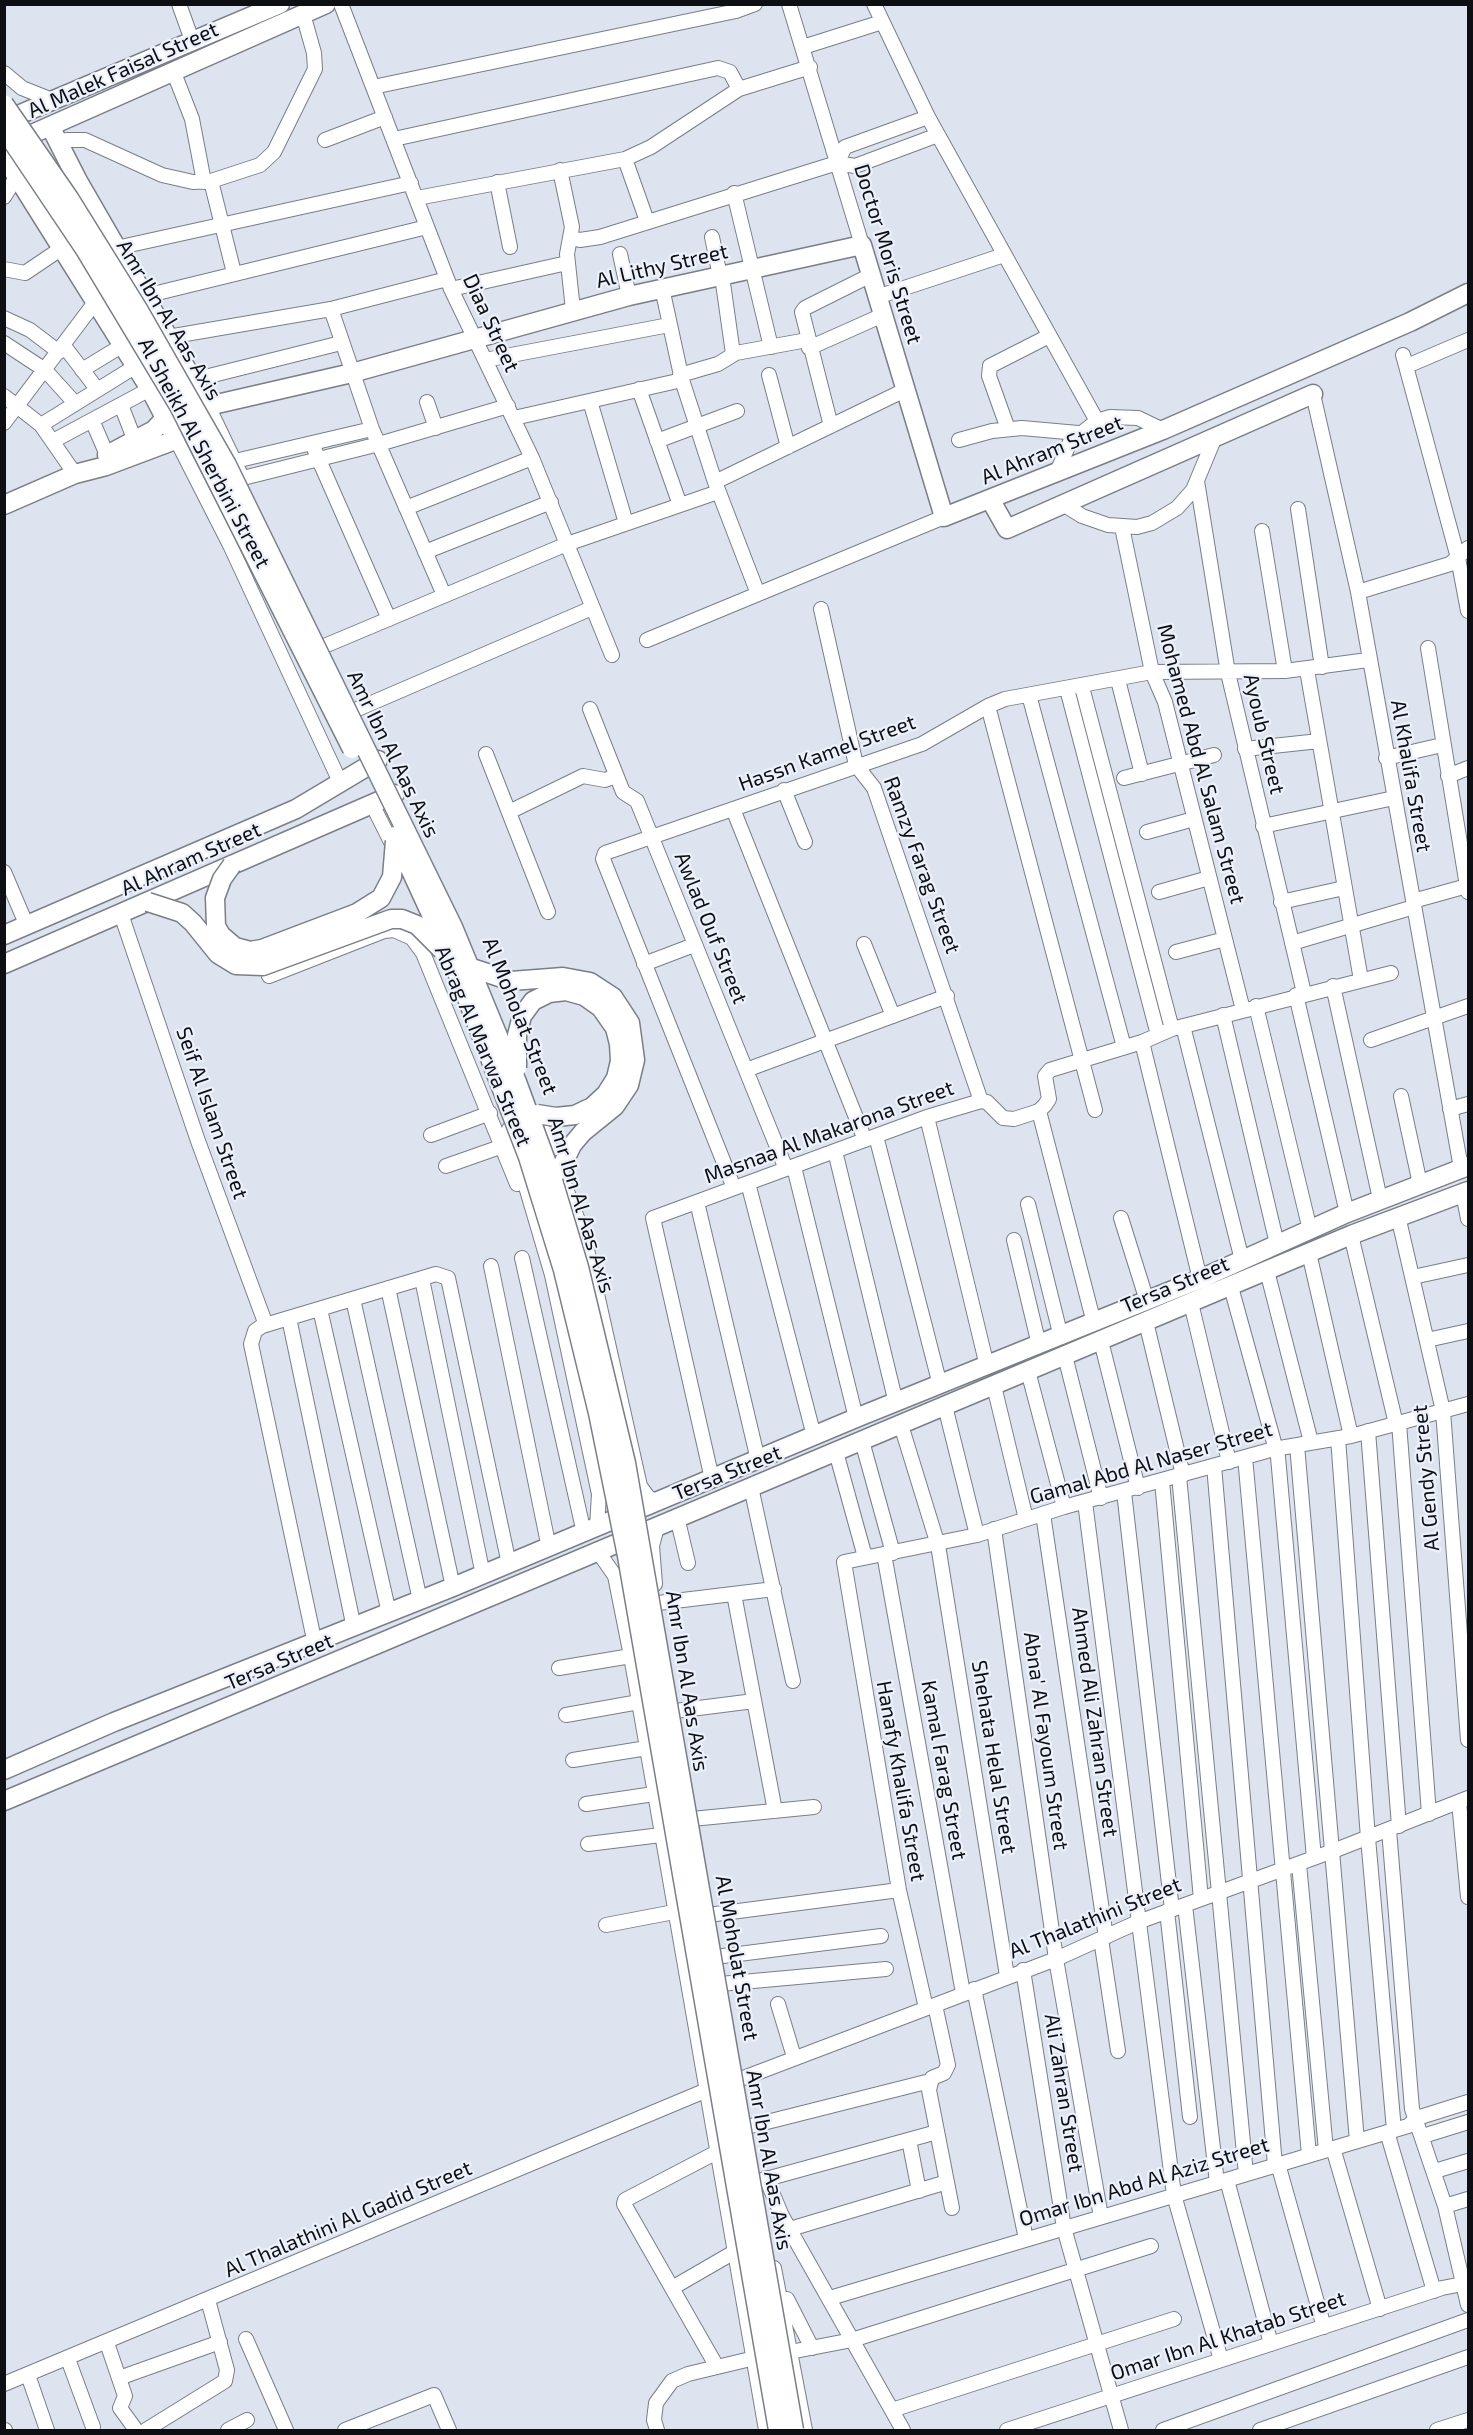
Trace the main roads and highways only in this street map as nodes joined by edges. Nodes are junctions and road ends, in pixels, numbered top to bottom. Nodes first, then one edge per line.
1 (280, 4) edge
2 (326, 4) edge
3 (247, 11) edge
4 (4, 104) edge
5 (4, 121) edge
6 (50, 126) junction
7 (4, 129) edge
8 (4, 146) edge
9 (4, 156) edge
10 (78, 181) junction
11 (40, 208) junction
12 (862, 245) joint
13 (1468, 292) edge
14 (1313, 394) road end
15 (208, 406) joint
16 (165, 418) junction
17 (80, 472) junction
18 (990, 499) junction
19 (4, 505) edge
20 (944, 517) joint
21 (378, 760) road end
22 (395, 794) road end
23 (395, 836) junction
24 (232, 865) junction
25 (148, 902) junction
26 (4, 935) edge
27 (4, 964) edge
28 (461, 964) junction
29 (517, 1082) junction
30 (537, 1114) road end
31 (1465, 1167) edge
32 (560, 1170) road end
33 (1466, 1192) edge
34 (114, 1722) junction
35 (142, 1744) junction
36 (49, 1750) junction
37 (83, 1769) junction
38 (4, 1770) edge
39 (4, 1801) edge
40 (778, 2430) edge
41 (794, 2430) edge

1 - 3 main road, Al Malek Faisal Street
2 - 6 main road, Al Malek Faisal Street
3 - 5 main road, Al Malek Faisal Street
4 - 28 main road, Amr Ibn Al Aas Axis, bridge
6 - 8 main road, Al Malek Faisal Street
6 - 10 main road, Al Sheikh Al Sherbini Street
7 - 23 main road, Amr Ibn Al Aas Axis, bridge
9 - 11 main road, Al Sheikh Al Sherbini Street
10 - 11 main road
10 - 15 main road, Al Sheikh Al Sherbini Street
11 - 16 main road, Al Sheikh Al Sherbini Street
12 - 15 main road, Al Lithy Street
12 - 20 main road, Doctor Moris Street
13 - 18 main road, Al Ahram Street
14 - 18 main road
16 - 17 main road
16 - 17 main road, Al Sheikh Al Sherbini Street
17 - 19 main road
18 - 20 main road, Al Ahram Street
21 - 26 main road, Al Ahram Street
22 - 24 main road, Al Ahram Street
23 - 24 main road, bridge
23 - 28 main road, Amr Ibn Al Aas Axis, bridge
24 - 25 main road, Al Ahram Street
25 - 27 main road, Al Ahram Street
25 - 28 main road, bridge
28 - 29 main road, Amr Ibn Al Aas Axis, bridge
28 - 32 main road, bridge
28 - 40 main road, Amr Ibn Al Aas Axis, bridge
29 - 30 main road, bridge
29 - 41 main road, Amr Ibn Al Aas Axis, bridge
31 - 34 main road, Tersa Street
33 - 35 main road, Tersa Street
34 - 35 main road
34 - 36 main road, Tersa Street
35 - 37 main road, Tersa Street
36 - 37 main road
36 - 38 main road, Tersa Street
37 - 39 main road, Tersa Street

